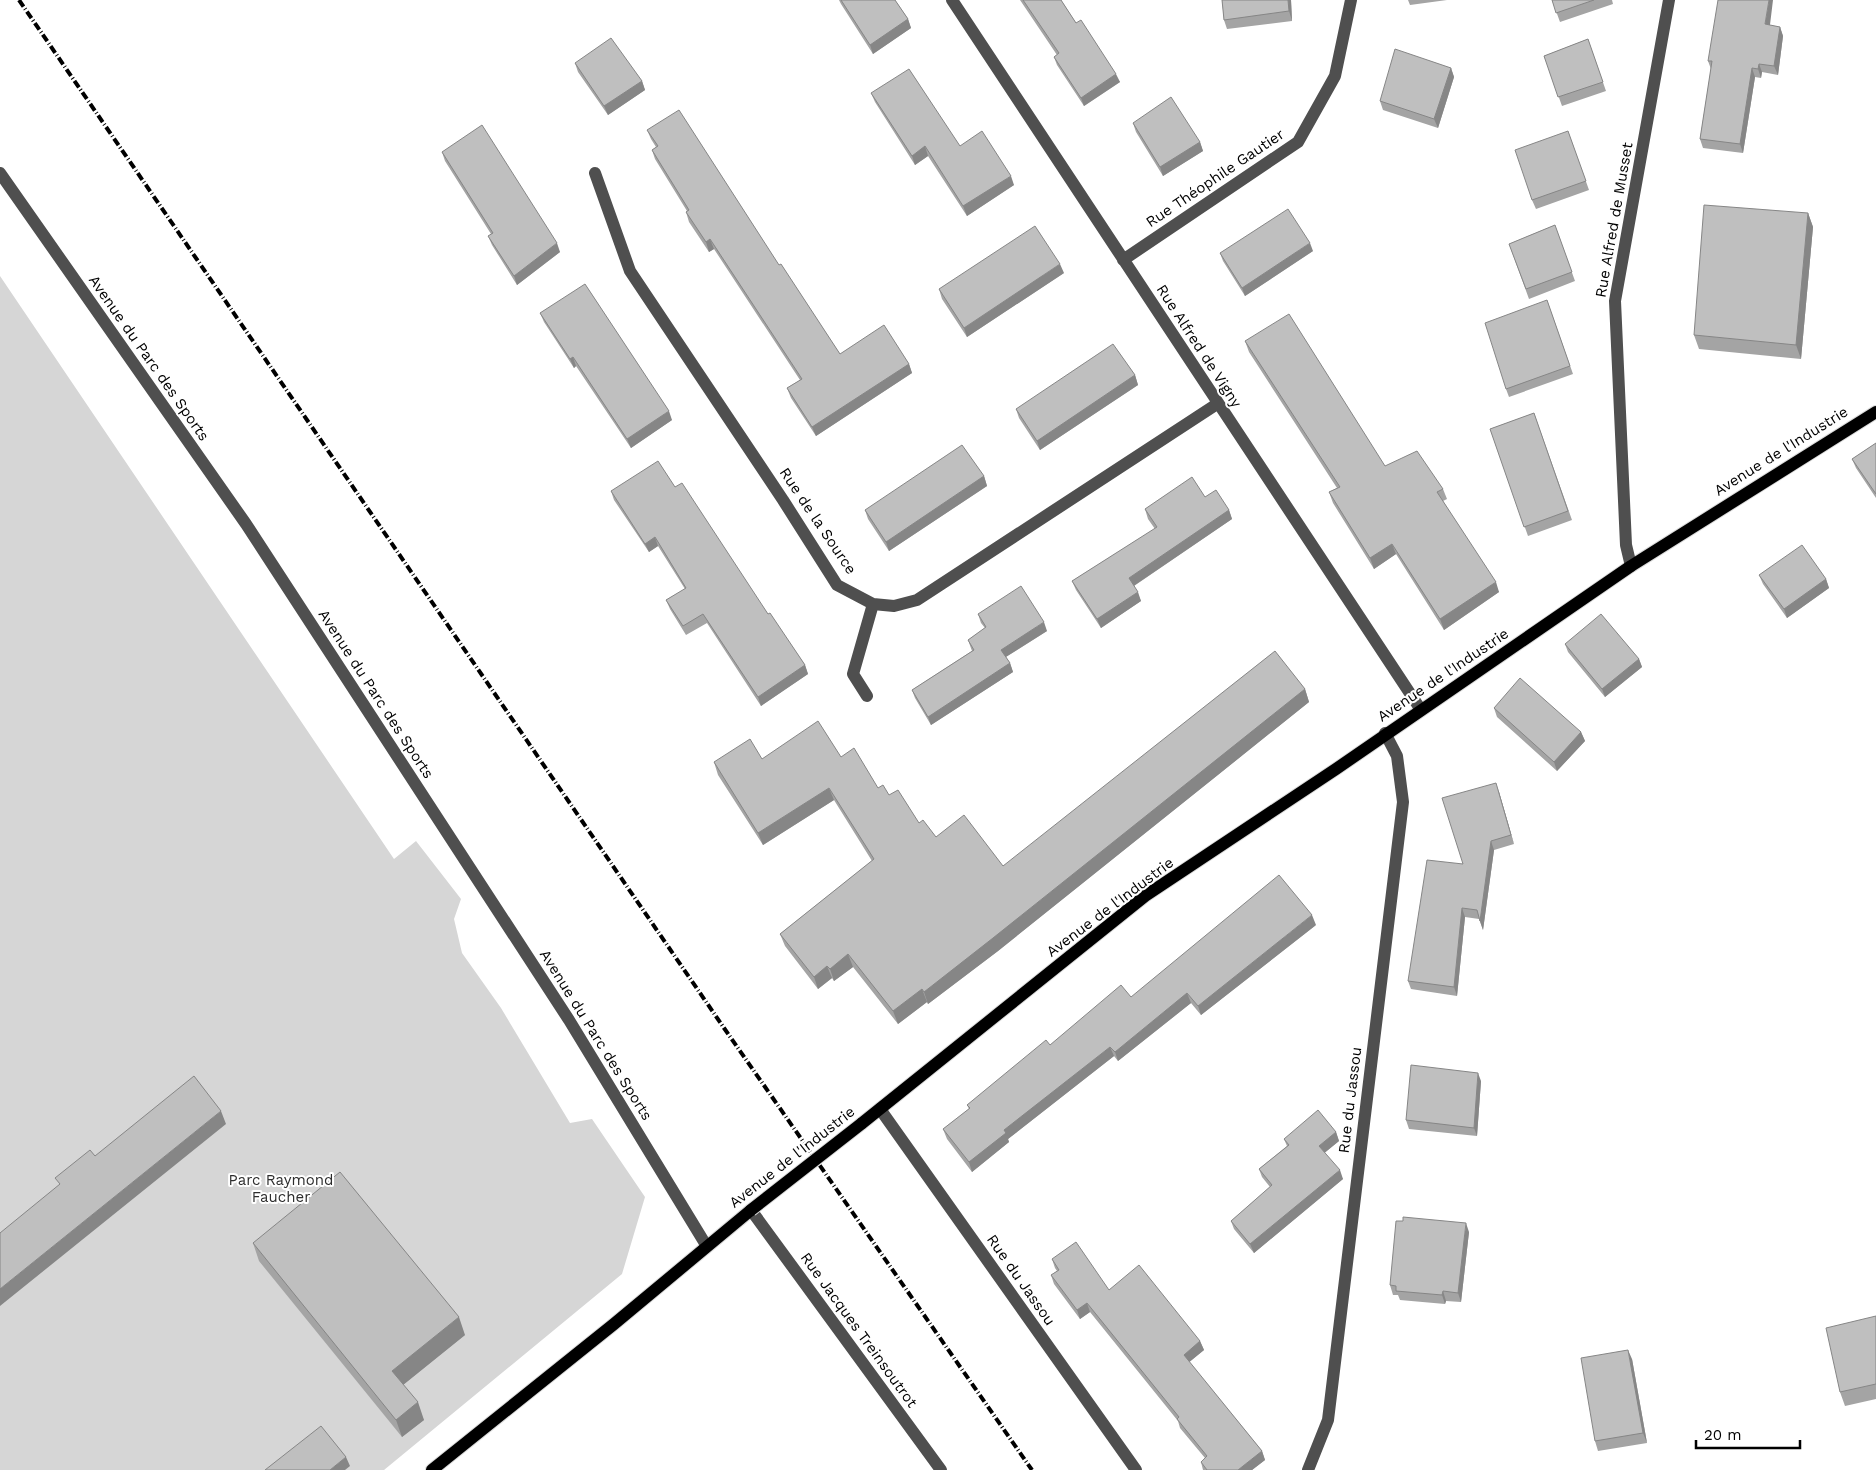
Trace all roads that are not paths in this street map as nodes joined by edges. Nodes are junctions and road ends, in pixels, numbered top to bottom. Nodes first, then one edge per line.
1 (952, 0) edge
2 (1351, 0) edge
3 (1669, 0) edge
4 (0, 173) edge
5 (595, 174) dead end
6 (1123, 260) junction
7 (1217, 404) junction
8 (1876, 412) edge
9 (1631, 566) junction
10 (873, 604) junction
11 (867, 696) dead end
12 (1420, 710) junction
13 (1385, 733) junction
14 (880, 1109) junction
15 (751, 1210) junction
16 (706, 1245) junction
17 (432, 1470) edge
18 (941, 1470) edge
19 (1136, 1470) edge
20 (1308, 1470) edge

1 - 6 street, Rue Alfred de Vigny
2 - 6 street, Rue Théophile Gautier
3 - 9 street, Rue Alfred de Musset
4 - 16 street, Avenue du Parc des Sports
5 - 10 street, Rue de la Source
6 - 7 street, Rue Alfred de Vigny
7 - 10 street, Rue de la Source
7 - 12 street, Rue Alfred de Vigny
8 - 9 main road, Avenue de l'Industrie
9 - 12 main road, Avenue de l'Industrie
10 - 11 street
12 - 13 main road, Avenue de l'Industrie
13 - 14 main road, Avenue de l'Industrie
13 - 20 street, Rue du Jassou
14 - 15 main road, Avenue de l'Industrie, bridge
14 - 19 street, Rue du Jassou
15 - 16 main road, Avenue de l'Industrie
15 - 18 street, Rue Jacques Treinsoutrot
16 - 17 main road, Avenue de l'Industrie

